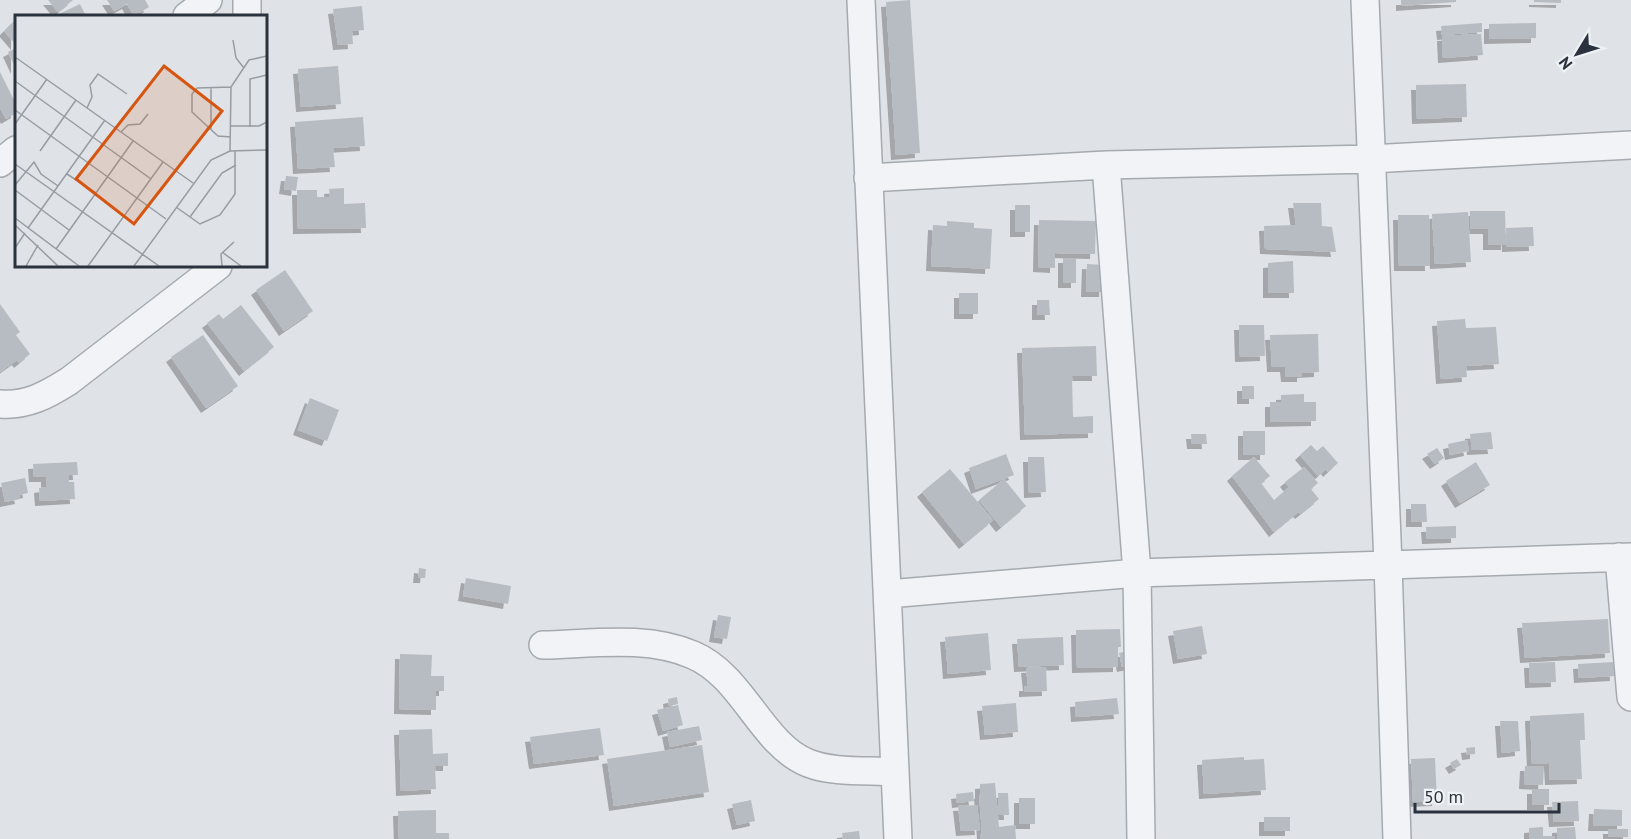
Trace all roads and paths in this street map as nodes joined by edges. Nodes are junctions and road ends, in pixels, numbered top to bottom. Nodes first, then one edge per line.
1 (208, 0) edge
2 (861, 0) edge
3 (1365, 0) edge
4 (188, 15) edge
5 (1631, 145) edge
6 (15, 151) edge
7 (1370, 159) junction
8 (0, 163) edge
9 (1106, 165) junction
10 (868, 178) junction
11 (217, 267) edge
12 (0, 405) edge
13 (1625, 557) edge
14 (1388, 564) junction
15 (1137, 573) junction
16 (888, 594) junction
17 (543, 645) dead end
18 (1631, 697) edge
19 (895, 772) junction
20 (898, 839) edge
21 (1141, 839) edge
22 (1397, 839) edge

1 - 4 street
2 - 10 street
3 - 7 street
5 - 7 street
6 - 8 street
7 - 9 street
7 - 14 street
9 - 10 street
9 - 15 street
10 - 16 street
11 - 12 street
13 - 14 street
13 - 18 street
14 - 15 street
14 - 22 street
15 - 16 street
15 - 21 street
16 - 19 street
17 - 19 street
19 - 20 street

